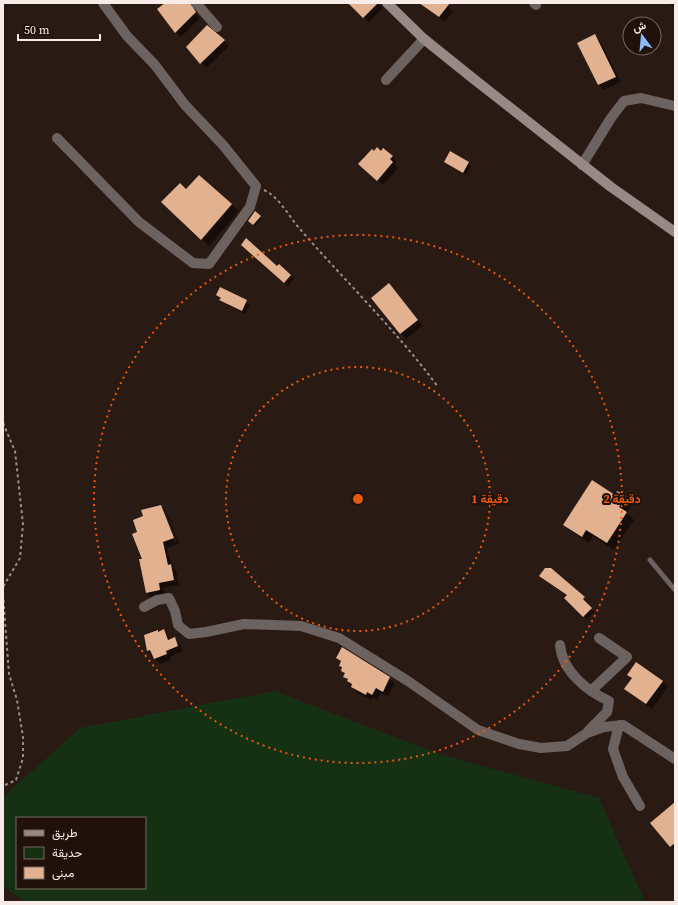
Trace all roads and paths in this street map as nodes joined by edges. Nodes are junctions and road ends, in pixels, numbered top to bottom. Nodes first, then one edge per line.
1 (103, 3) edge
2 (196, 3) edge
3 (387, 3) edge
4 (217, 27) dead end
5 (424, 39) junction
6 (386, 80) dead end
7 (675, 106) edge
8 (57, 138) dead end
9 (582, 165) junction
10 (256, 186) junction
11 (675, 232) edge
12 (438, 387) dead end
13 (3, 423) edge
14 (650, 560) dead end
15 (3, 587) edge
16 (675, 590) edge
17 (3, 594) edge
18 (144, 607) dead end
19 (599, 638) dead end
20 (560, 645) dead end
21 (591, 691) junction
22 (619, 725) junction
23 (587, 733) junction
24 (675, 759) edge
25 (3, 786) edge
26 (640, 806) dead end

1 - 10 street
2 - 4 street
3 - 5 main road
5 - 6 street
5 - 9 main road
7 - 9 street
8 - 10 street
9 - 11 main road
10 - 12 path
13 - 15 path
14 - 16 lane
17 - 25 path
18 - 23 street
19 - 21 street
20 - 21 street
21 - 23 street
22 - 23 street
22 - 24 street
22 - 26 street

